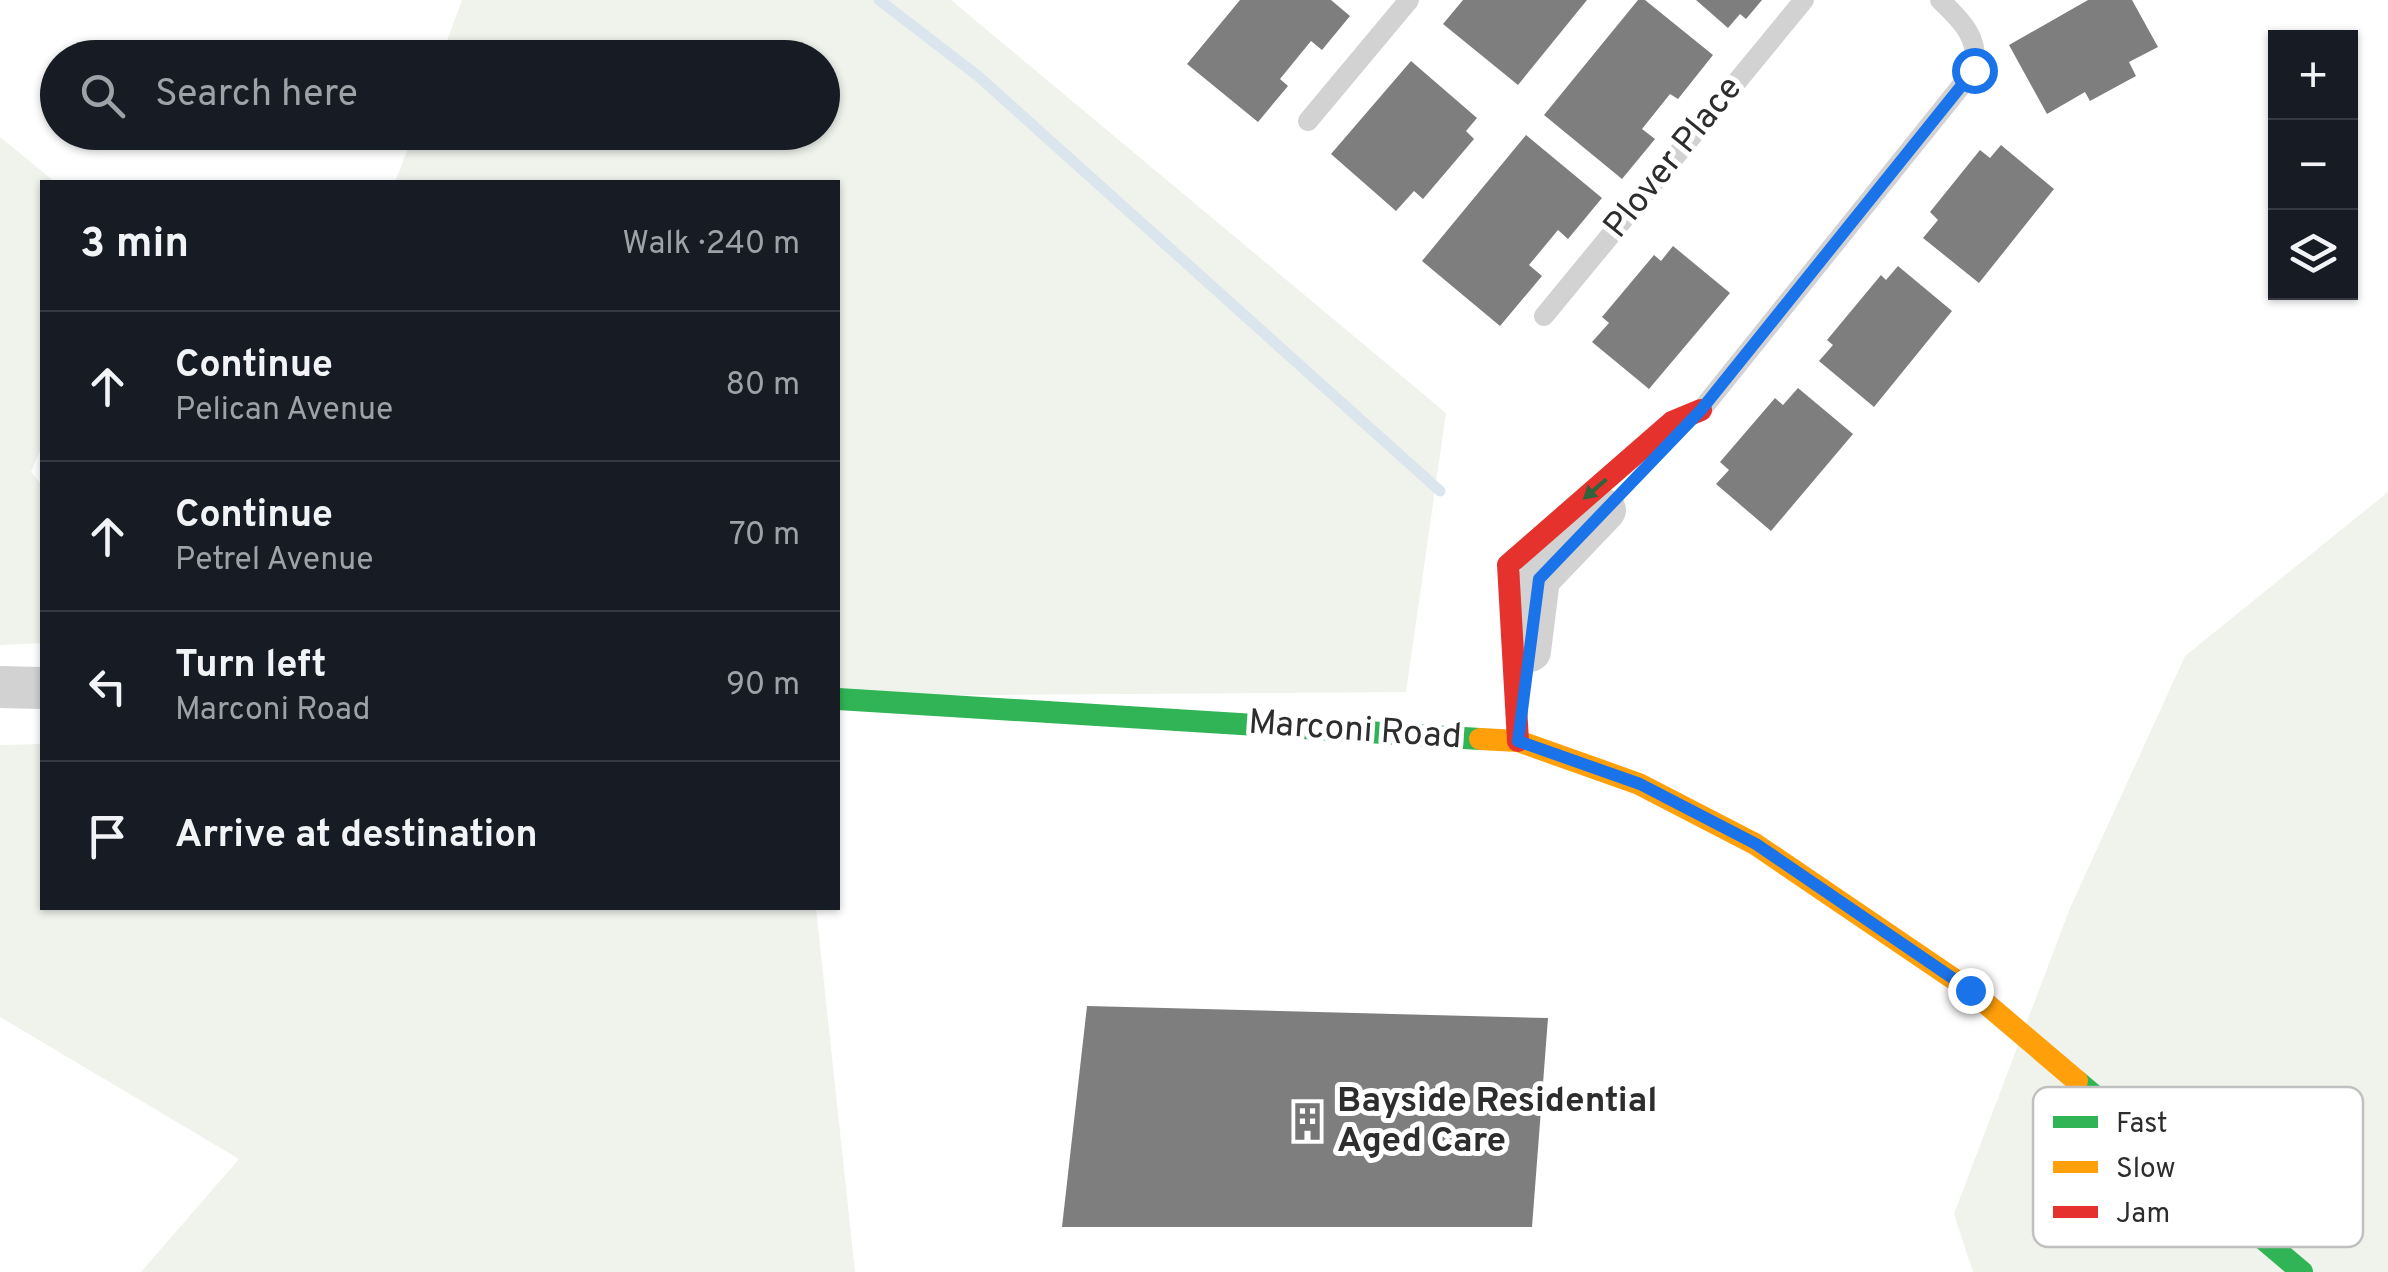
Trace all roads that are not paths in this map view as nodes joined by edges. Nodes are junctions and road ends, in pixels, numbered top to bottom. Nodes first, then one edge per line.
1 (1409, 0) edge
2 (1804, 0) edge
3 (1954, 5) edge
4 (1308, 121) dead end
5 (1544, 316) dead end
6 (1701, 410) joint
7 (0, 687) edge
8 (40, 688) edge
9 (840, 699) edge
10 (1518, 741) junction
11 (2084, 1087) edge
12 (2273, 1247) edge
13 (2302, 1272) edge

1 - 4 lane
2 - 5 lane, Plover Place
3 - 6 lane
6 - 10 street
7 - 8 street
9 - 10 street, Marconi Road
10 - 11 street, Marconi Road
12 - 13 street, Marconi Road

